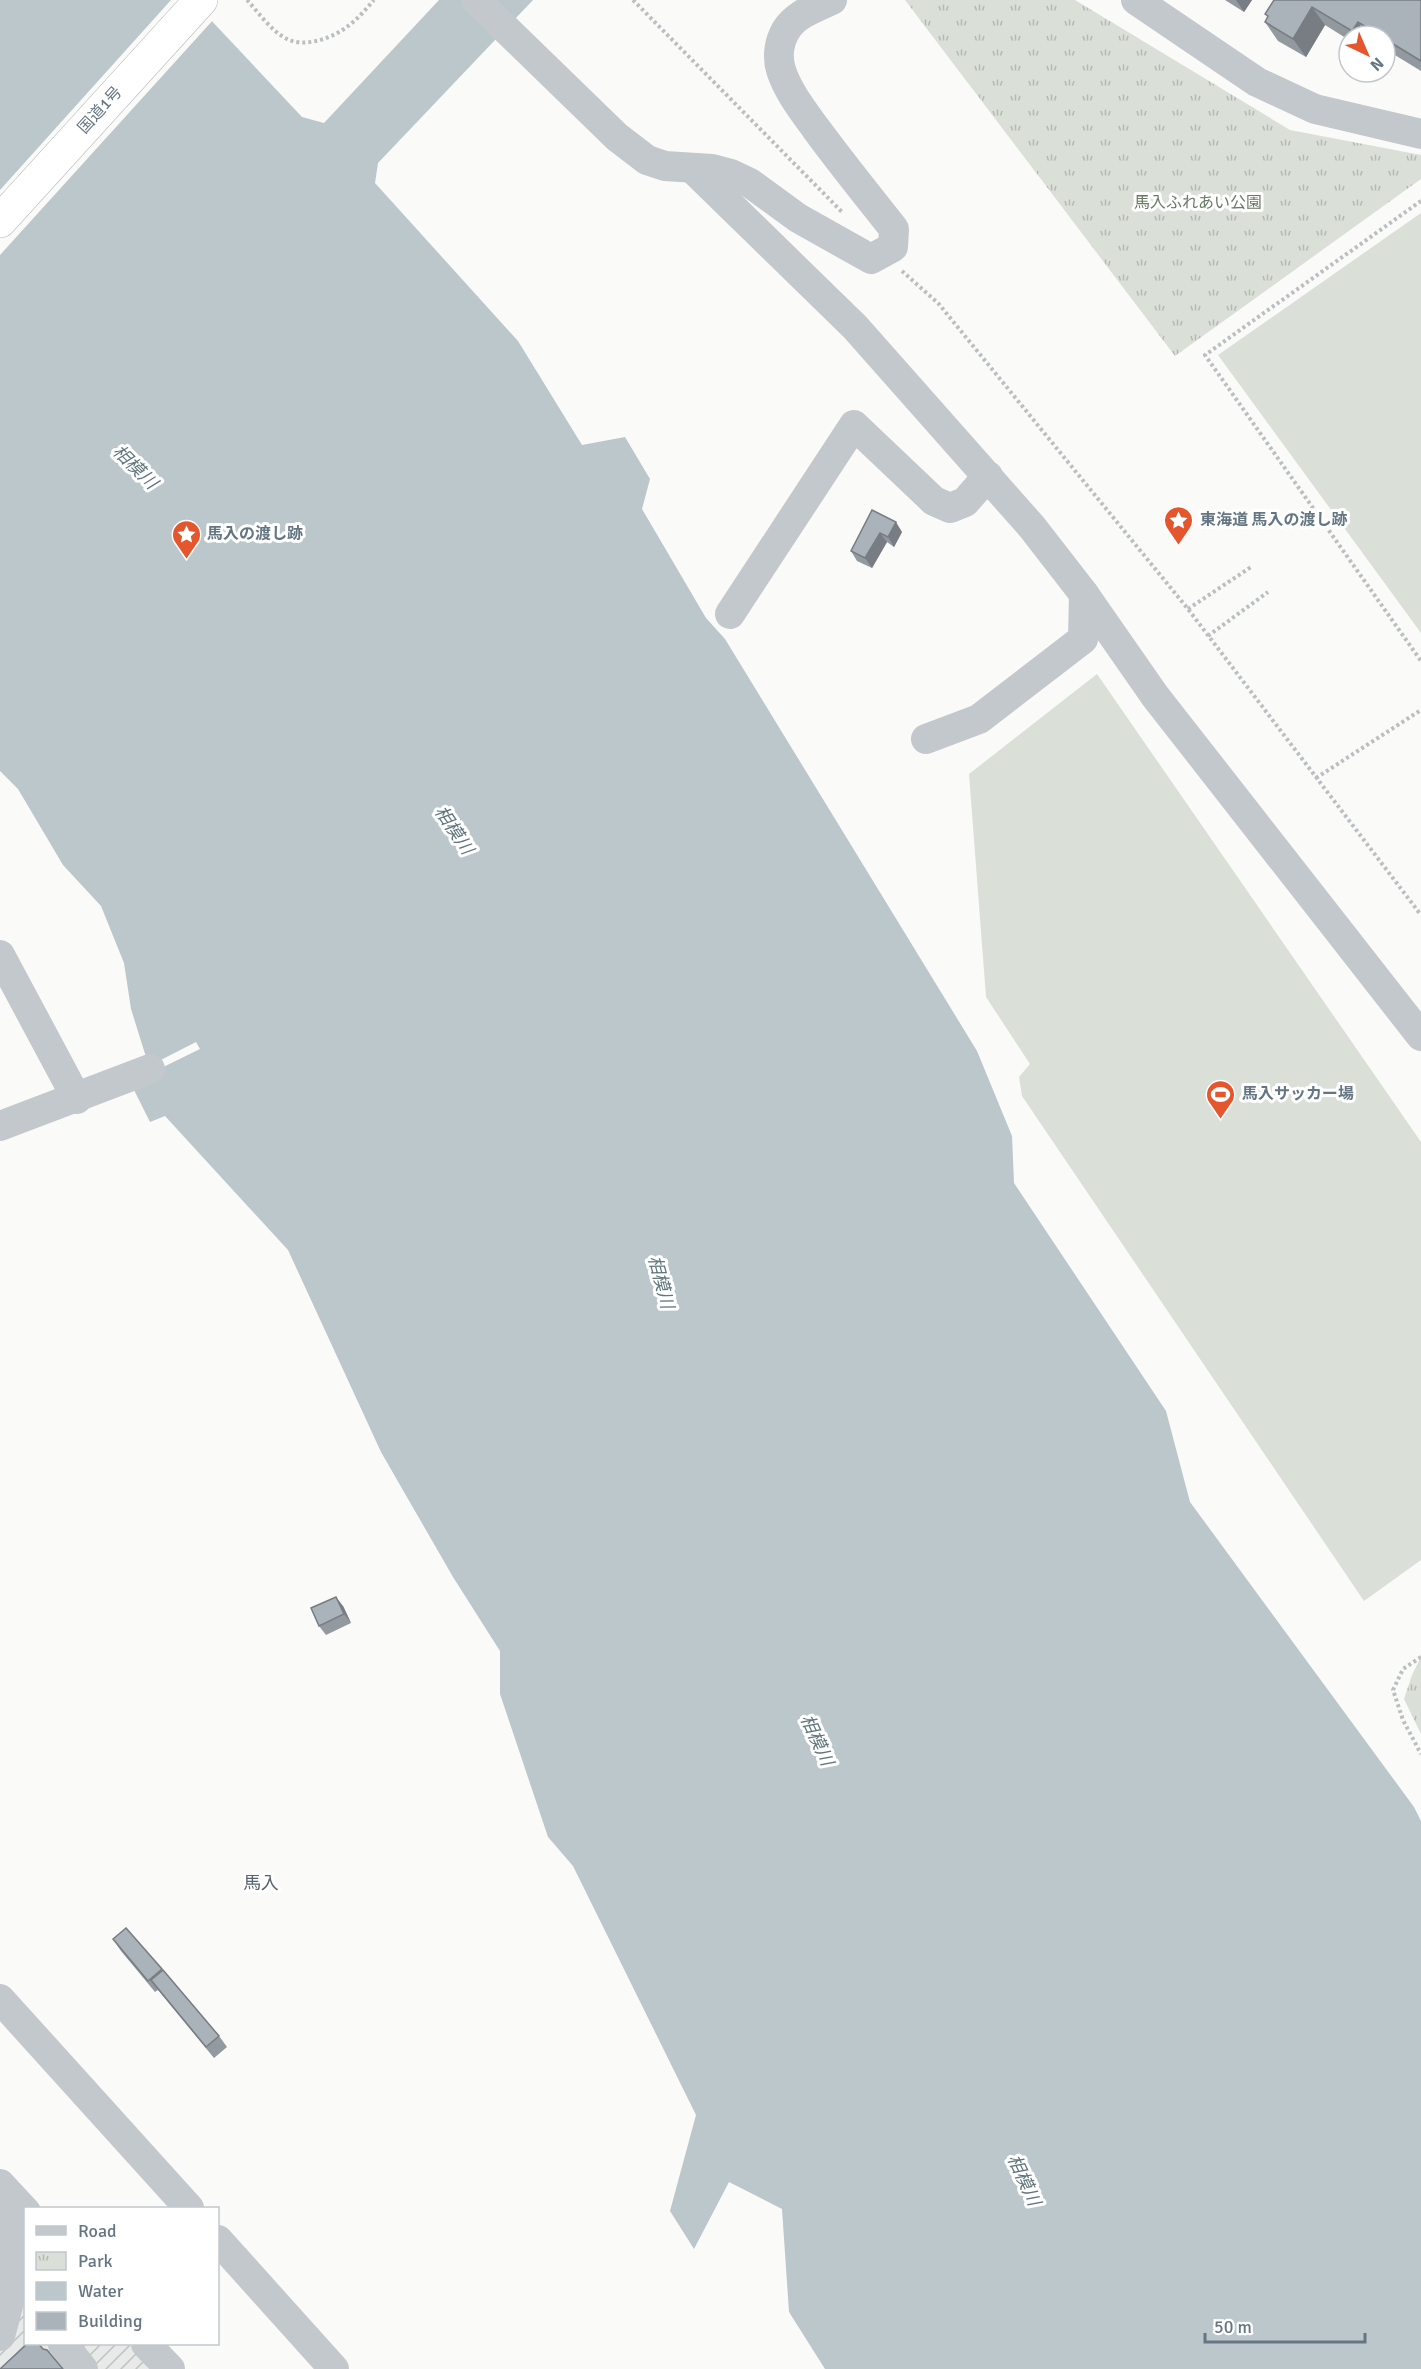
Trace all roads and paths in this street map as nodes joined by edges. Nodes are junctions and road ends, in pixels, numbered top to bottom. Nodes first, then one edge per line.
1 (201, 0) edge
2 (247, 0) edge
3 (375, 0) edge
4 (476, 0) edge
5 (633, 0) edge
6 (832, 0) edge
7 (1136, 0) edge
8 (792, 7) edge
9 (1421, 134) edge
10 (692, 168) junction
11 (1421, 201) edge
12 (850, 220) dead end
13 (0, 221) edge
14 (884, 254) junction
15 (988, 476) junction
16 (1251, 567) dead end
17 (1268, 592) dead end
18 (1084, 594) junction
19 (1188, 609) junction
20 (730, 614) dead end
21 (1208, 636) junction
22 (1421, 661) edge
23 (1421, 710) edge
24 (926, 739) dead end
25 (1316, 778) junction
26 (1421, 915) edge
27 (0, 955) edge
28 (1421, 1036) edge
29 (150, 1069) dead end
30 (77, 1099) junction
31 (0, 1126) edge
32 (1421, 1658) edge
33 (1421, 1754) edge
34 (0, 1999) edge
35 (0, 2184) edge
36 (188, 2207) edge
37 (24, 2210) edge
38 (0, 2211) edge
39 (219, 2241) edge
40 (16, 2269) edge
41 (0, 2336) edge
42 (65, 2345) edge
43 (148, 2345) edge
44 (83, 2369) edge
45 (170, 2369) edge
46 (334, 2369) edge

1 - 13 highway, 国道1号
2 - 3 path
4 - 10 street
5 - 12 path
6 - 8 street
7 - 9 street
8 - 14 street
10 - 14 street
10 - 15 street
11 - 22 path
14 - 19 path
15 - 18 street
15 - 20 street
16 - 19 path
17 - 21 path
18 - 24 street
18 - 28 street
19 - 21 path
21 - 25 path
23 - 25 path
25 - 26 path
27 - 30 street
29 - 30 street
30 - 31 street
32 - 33 path
34 - 36 street
35 - 37 street
38 - 40 street
39 - 46 street
40 - 41 street
42 - 44 street
43 - 45 street

